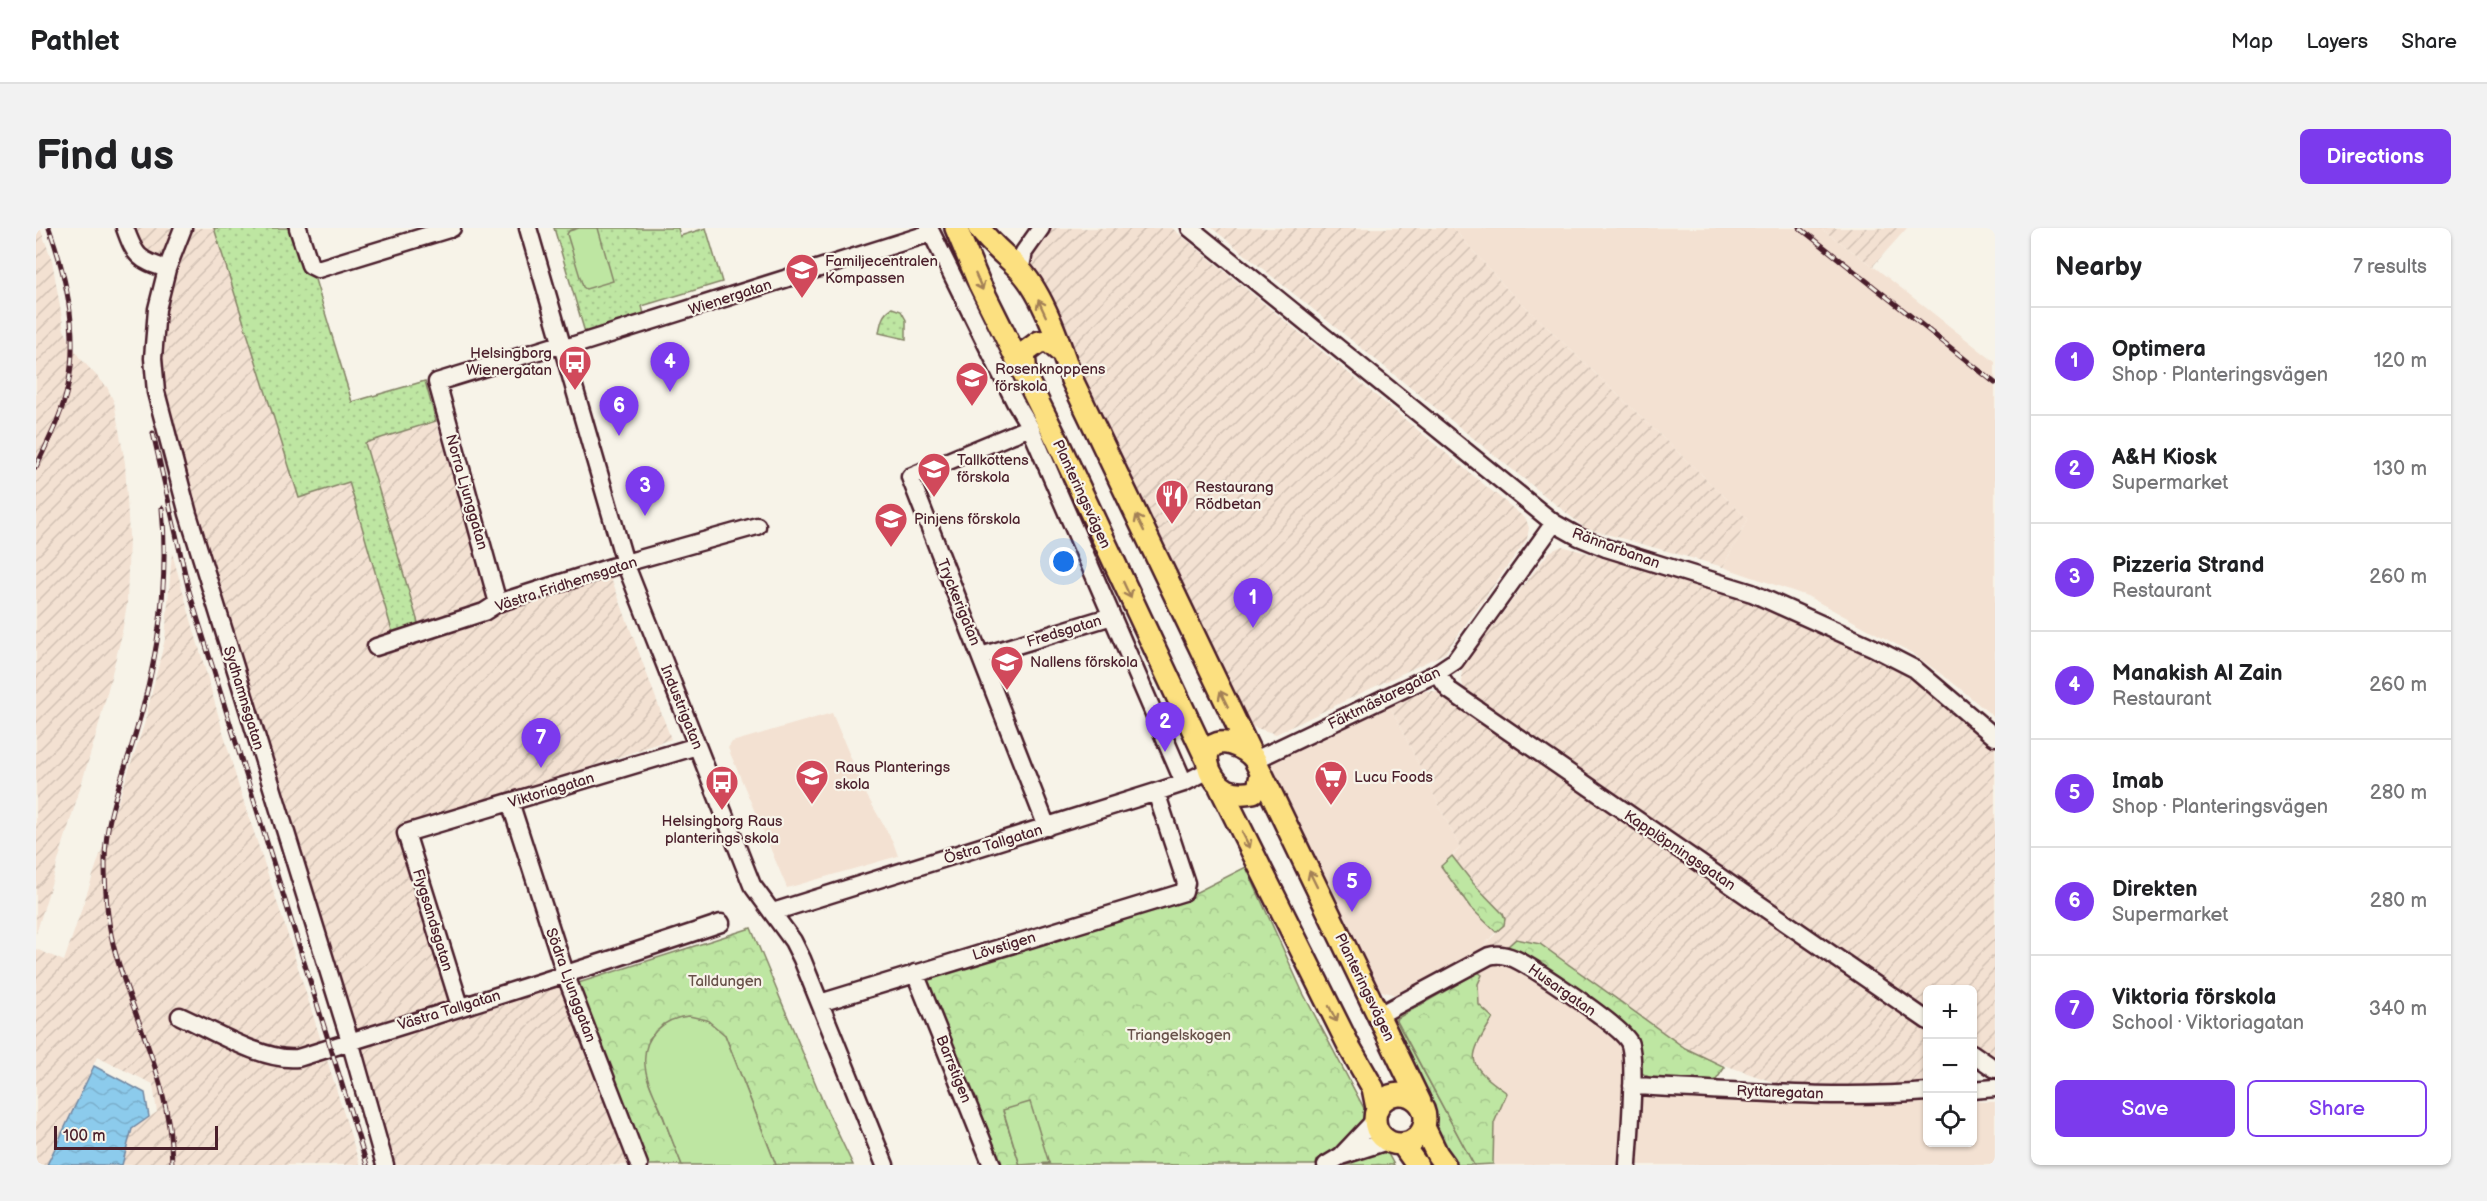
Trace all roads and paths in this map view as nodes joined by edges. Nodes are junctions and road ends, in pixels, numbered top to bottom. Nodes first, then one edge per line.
1 (125, 228) edge
2 (183, 228) edge
3 (298, 228) edge
4 (452, 228) edge
5 (528, 228) edge
6 (956, 228) edge
7 (979, 228) edge
8 (1041, 228) edge
9 (1190, 228) edge
10 (930, 230) edge
11 (166, 269) junction
12 (1020, 271) junction
13 (562, 347) junction
14 (1063, 354) junction
15 (1028, 379) junction
16 (436, 382) joint
17 (1030, 427) junction
18 (1554, 523) junction
19 (757, 526) dead end
20 (625, 563) junction
21 (498, 603) junction
22 (1112, 616) junction
23 (376, 647) dead end
24 (981, 656) junction
25 (1437, 673) junction
26 (1995, 737) edge
27 (697, 746) junction
28 (1255, 762) junction
29 (1212, 772) junction
30 (1184, 783) junction
31 (1156, 792) junction
32 (510, 802) junction
33 (1047, 827) junction
34 (406, 833) joint
35 (774, 912) junction
36 (721, 923) dead end
37 (915, 973) junction
38 (566, 976) junction
39 (820, 1003) junction
40 (460, 1006) junction
41 (180, 1016) dead end
42 (1379, 1016) junction
43 (1923, 1018) edge
44 (350, 1041) junction
45 (1977, 1056) edge
46 (1995, 1068) edge
47 (1632, 1086) junction
48 (1995, 1089) edge
49 (1977, 1090) edge
50 (1923, 1092) edge
51 (1420, 1102) junction
52 (1376, 1114) junction
53 (1424, 1127) junction
54 (1395, 1142) junction
55 (1341, 1156) junction
56 (386, 1165) edge
57 (639, 1165) edge
58 (885, 1165) edge
59 (993, 1165) edge
60 (1326, 1165) edge
61 (1417, 1165) edge
62 (1445, 1165) edge
63 (1628, 1165) edge

1 - 11 street
2 - 11 street, Sydhamnsgatan
3 - 4 street
5 - 13 street, Industrigatan
6 -> 15 main road, Planteringsvägen
7 - 12 main road, Planteringsvägen
8 - 12 street
9 - 18 street, Rännarbanan
10 - 13 street, Wienergatan
10 - 17 street, Planteringsvägen
11 - 44 street, Sydhamnsgatan
14 -> 12 main road, Planteringsvägen
13 - 16 street, Wienergatan
13 - 20 street, Industrigatan
14 - 15 main road
28 -> 14 main road, Planteringsvägen
15 -> 29 main road, Planteringsvägen
16 - 21 street, Norra Ljunggatan
17 - 22 street, Planteringsvägen
17 - 24 street, Tryckerigatan
18 - 25 street, Fäktmästaregatan
18 - 26 street, Rännarbanan
19 - 20 street, Västra Fridhemsgatan
20 - 21 street, Västra Fridhemsgatan
20 - 27 street, Industrigatan
21 - 23 street, Västra Fridhemsgatan
22 - 24 street, Fredsgatan
22 - 30 street, Planteringsvägen
24 - 33 street, Tryckerigatan
25 - 28 street, Fäktmästaregatan
25 - 43 street, Kapplöpningsgatan
27 - 32 street, Viktoriagatan
27 - 35 street, Industrigatan
28 - 29 main road
28 - 29 main road
42 -> 28 main road, Planteringsvägen
29 - 30 street, Östra Tallgatan
29 -> 52 main road, Planteringsvägen
30 - 31 street, Östra Tallgatan
31 - 33 street, Östra Tallgatan
31 - 37 street, Lövstigen
32 - 34 street, Viktoriagatan
32 - 38 street, Södra Ljunggatan
33 - 35 street, Östra Tallgatan
34 - 40 street, Flygsandsgatan
35 - 39 street, Industrigatan
36 - 38 street, Västra Tallgatan
37 - 39 street, Lövstigen
37 - 59 street, Barrstigen
38 - 40 street, Västra Tallgatan
38 - 57 street, Södra Ljunggatan
39 - 58 street, Industrigatan
40 - 44 street, Västra Tallgatan
41 - 44 street, Västra Tallgatan
42 - 47 street, Husargatan
42 - 51 main road, Planteringsvägen
44 - 56 street, Sydhamnsgatan
45 - 46 street
47 - 50 street, Ryttaregatan
47 - 63 street, Husargatan
48 - 49 street
51 - 52 main road
51 - 53 main road
52 - 54 main road
52 - 55 street
53 - 54 main road
53 - 62 main road
54 - 55 street
54 - 61 main road
55 - 60 street

